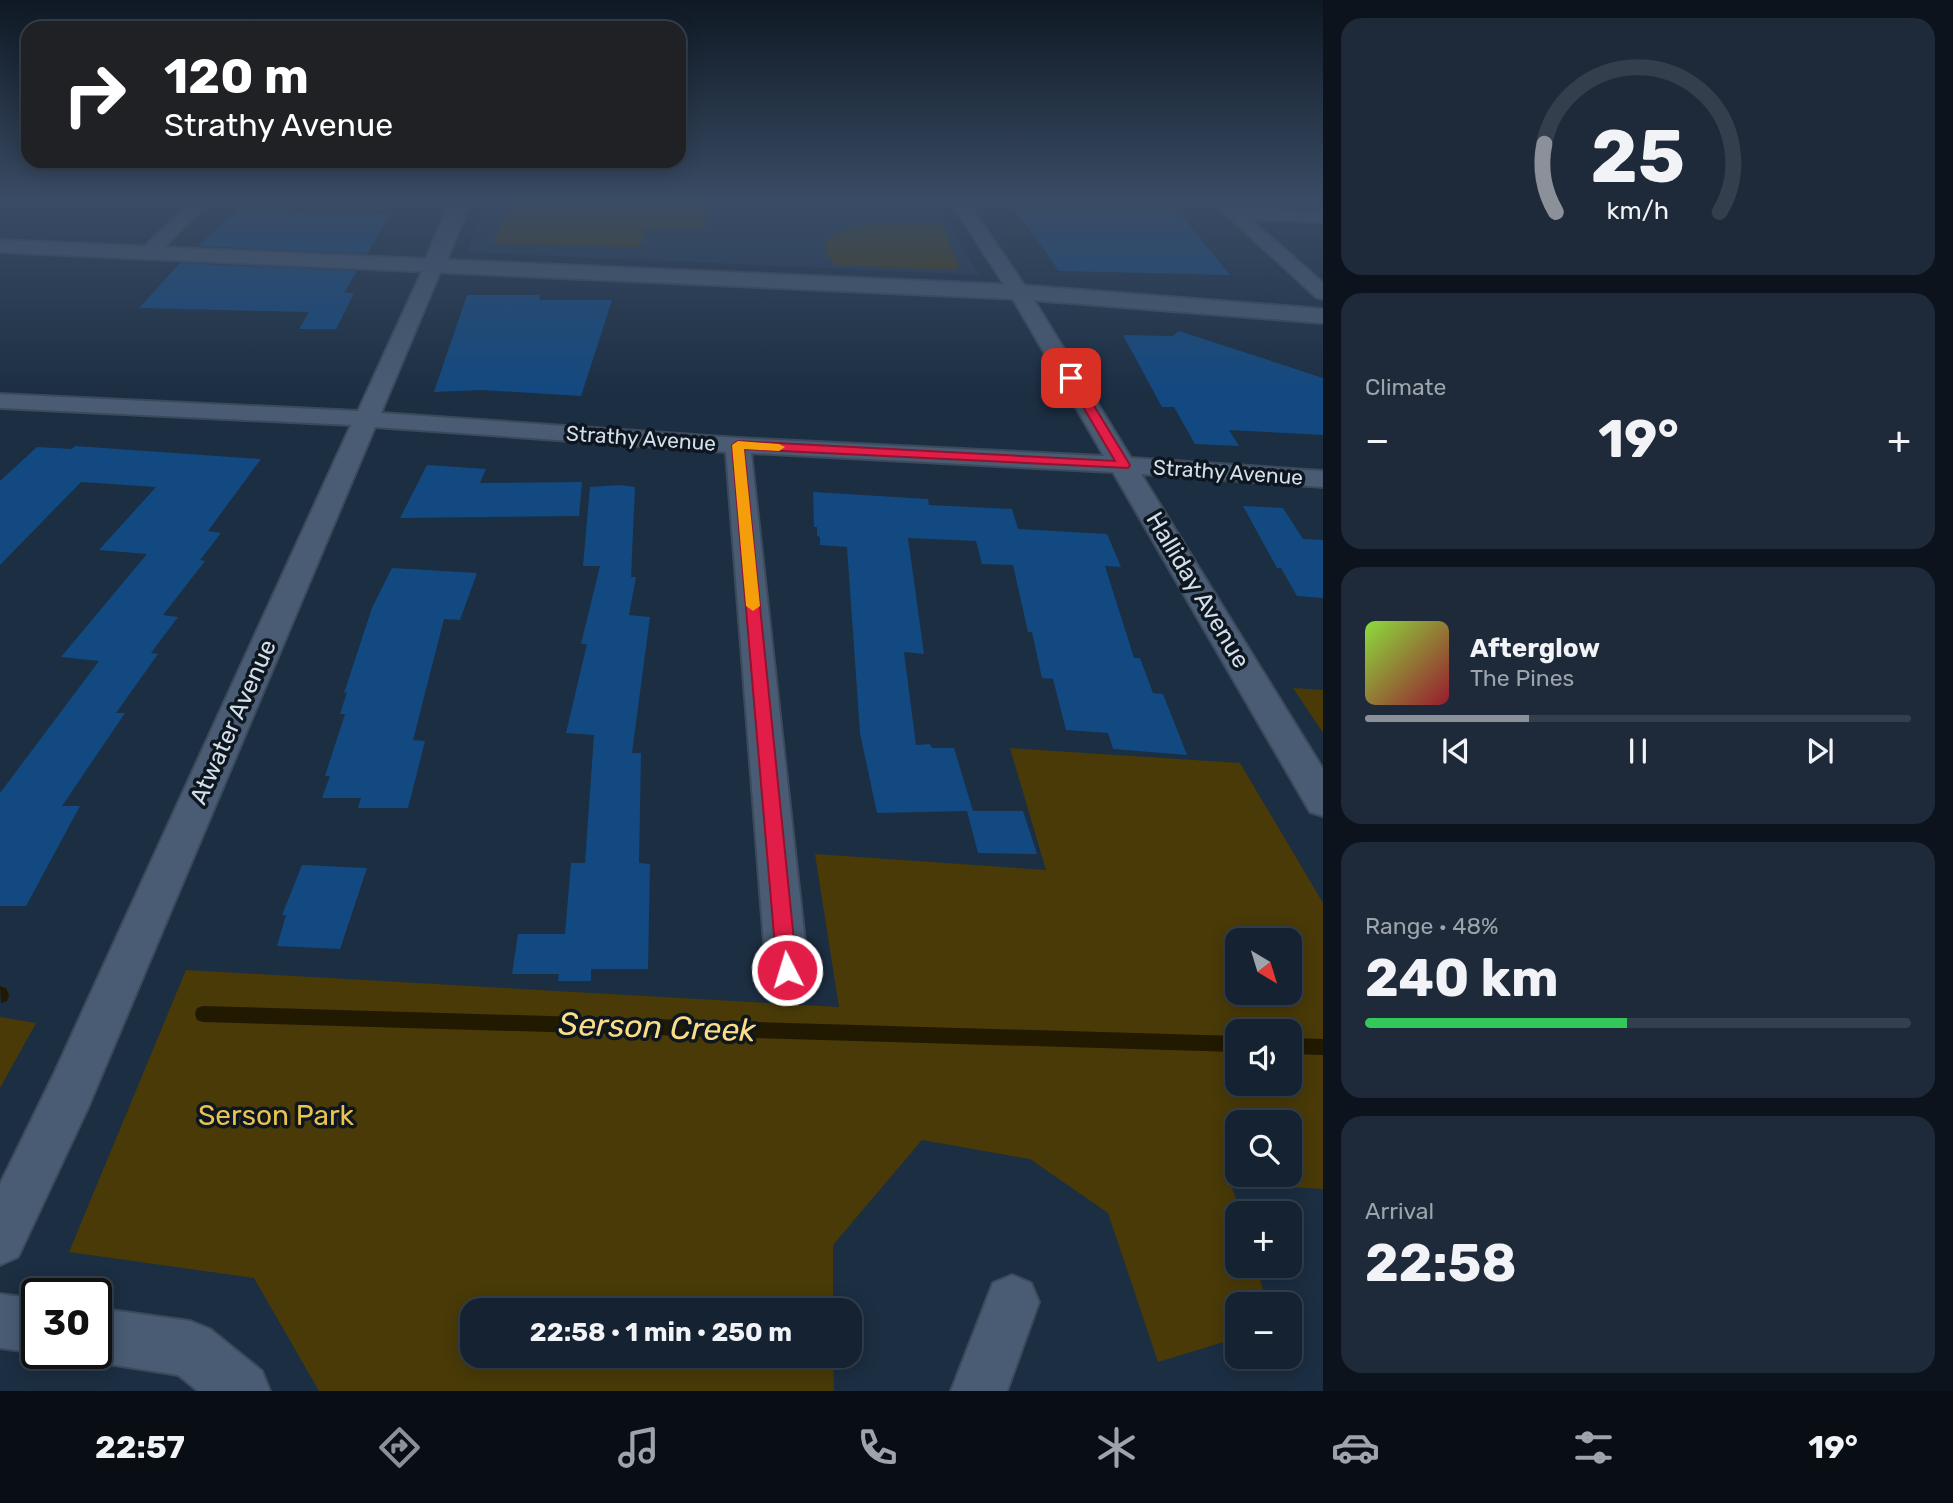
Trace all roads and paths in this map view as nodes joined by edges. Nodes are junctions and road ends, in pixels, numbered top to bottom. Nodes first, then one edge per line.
1 (433, 267) edge
2 (475, 267) edge
3 (1002, 267) edge
4 (1294, 267) edge
5 (1019, 292) junction
6 (1323, 293) edge
7 (1323, 316) edge
8 (4, 405) edge
9 (367, 419) junction
10 (738, 445) junction
11 (1124, 465) junction
12 (1323, 479) edge
13 (1323, 801) edge
14 (787, 970) dead end
15 (0, 1239) edge
16 (1012, 1302) dead end
17 (0, 1321) edge
18 (21, 1324) edge
19 (112, 1337) edge
20 (242, 1391) edge
21 (979, 1391) edge

1 - 9 street, Atwater Avenue
2 - 5 street
3 - 5 street, Halliday Avenue
4 - 6 street
5 - 7 street
5 - 11 street, Halliday Avenue
8 - 9 street, Strathy Avenue
9 - 10 street, Strathy Avenue
9 - 15 street, Atwater Avenue
10 - 11 street, Strathy Avenue
10 - 14 street
11 - 12 street, Strathy Avenue
11 - 13 street, Halliday Avenue
16 - 21 street
17 - 18 street
19 - 20 street

